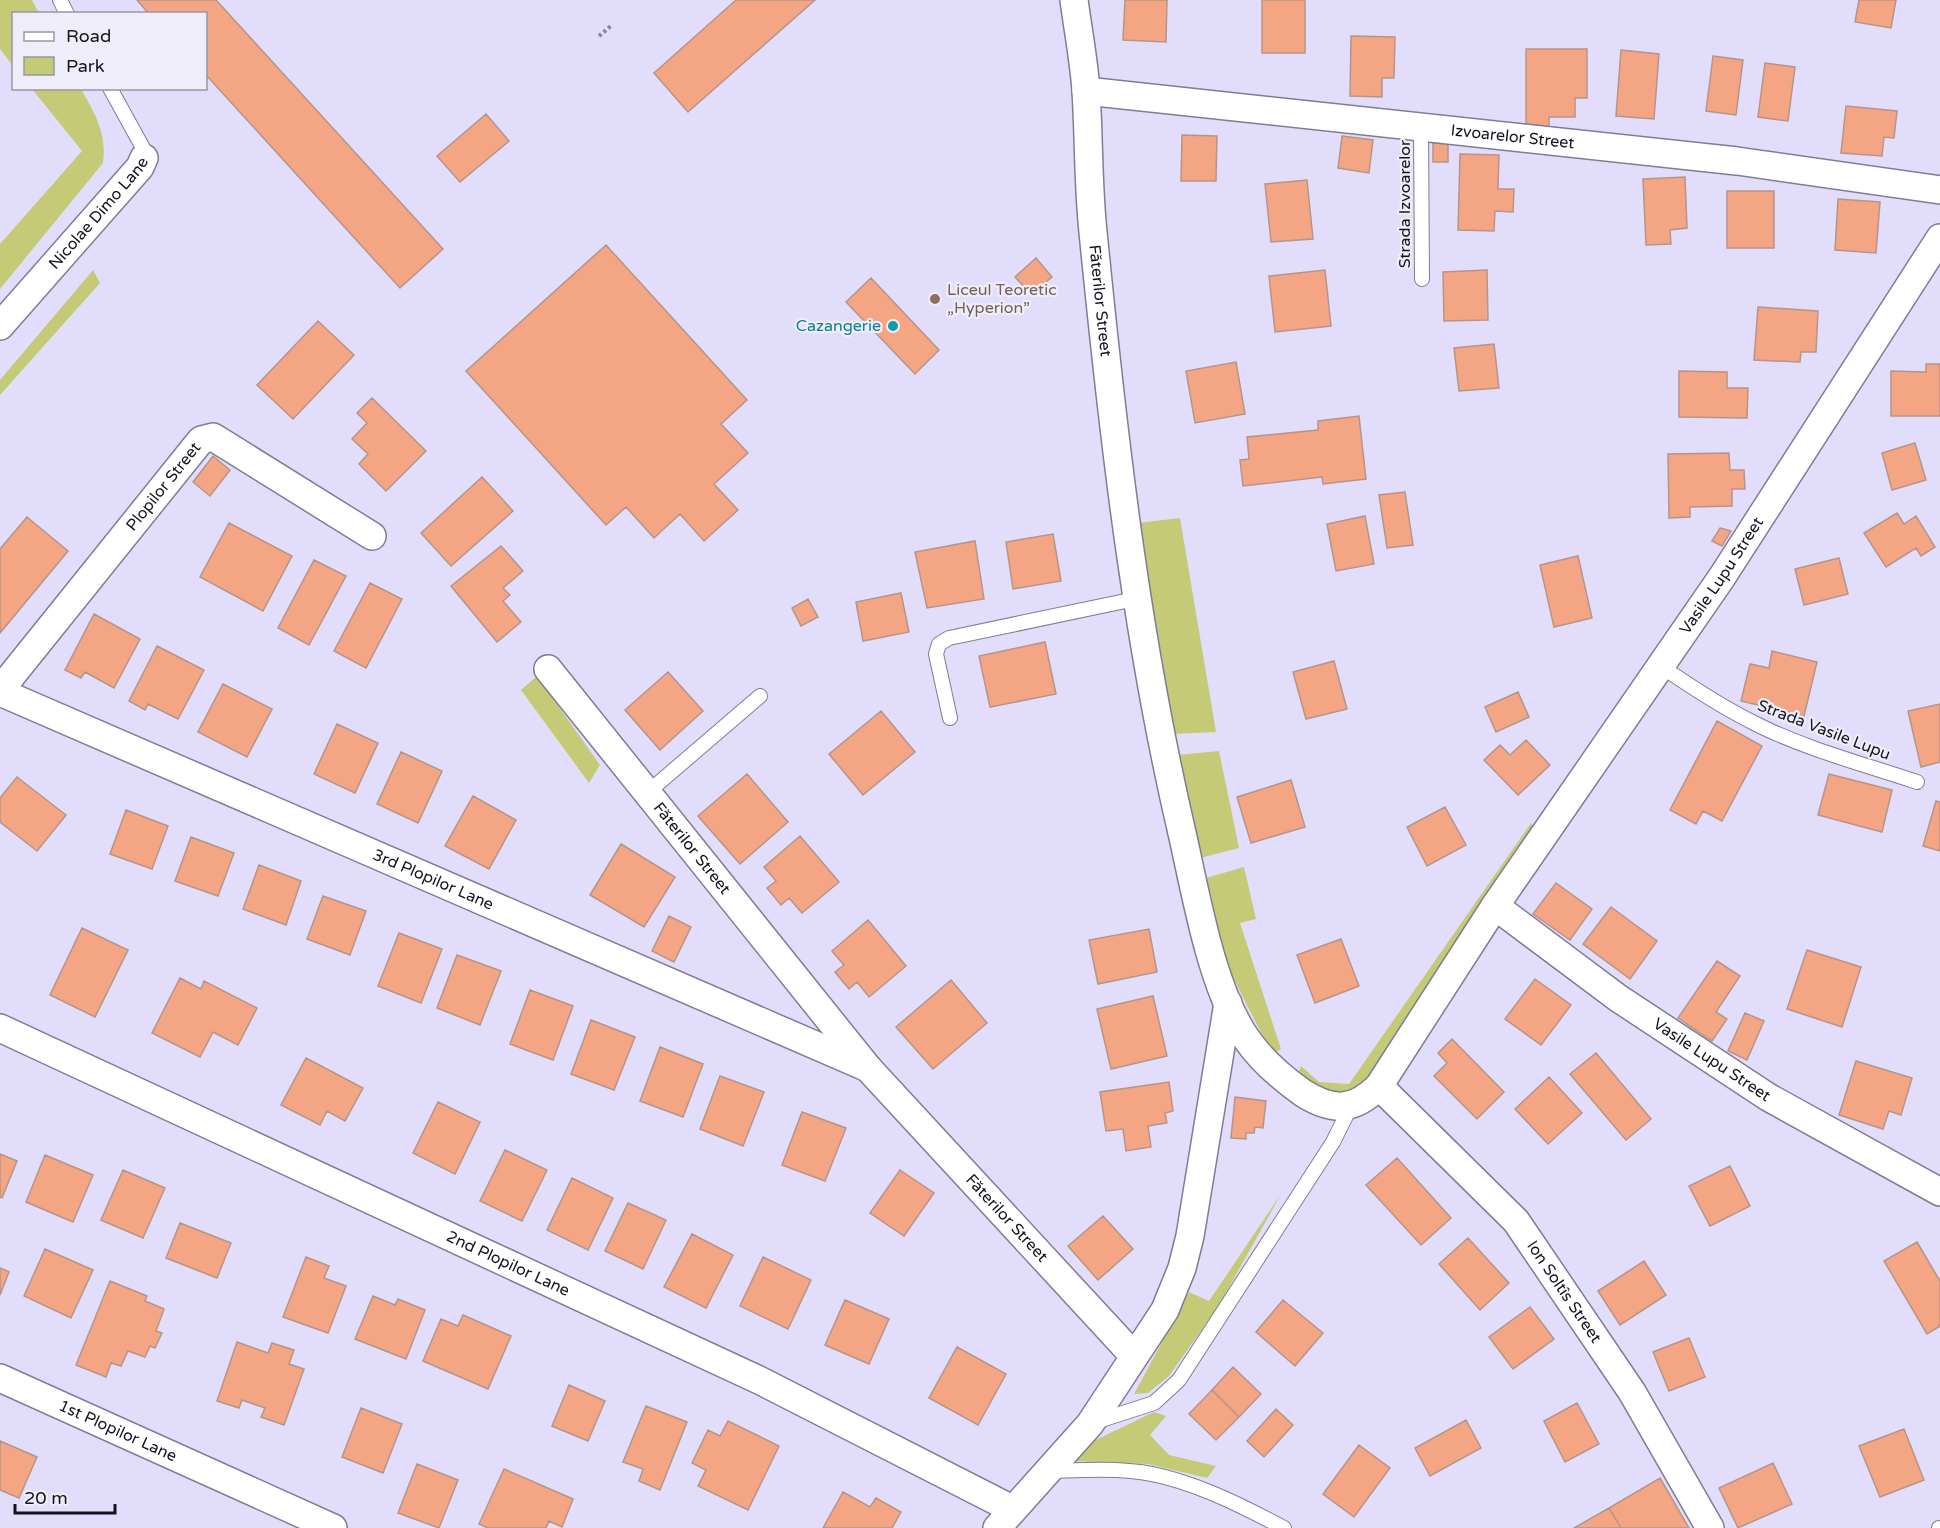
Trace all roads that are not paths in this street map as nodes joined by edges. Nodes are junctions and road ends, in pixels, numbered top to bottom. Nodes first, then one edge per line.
1 (1074, 0) edge
2 (111, 90) edge
3 (1086, 91) junction
4 (1421, 128) junction
5 (144, 158) joint
6 (1940, 190) edge
7 (1940, 238) edge
8 (1422, 279) dead end
9 (0, 326) edge
10 (372, 536) dead end
11 (1135, 599) junction
12 (1661, 666) junction
13 (548, 669) dead end
14 (0, 691) edge
15 (760, 696) dead end
16 (950, 718) dead end
17 (1917, 782) dead end
18 (647, 793) junction
19 (1495, 906) junction
20 (1228, 1003) junction
21 (0, 1028) edge
22 (868, 1068) junction
23 (1366, 1097) junction
24 (1940, 1192) edge
25 (1134, 1356) junction
26 (0, 1378) edge
27 (1090, 1424) junction
28 (1050, 1471) junction
29 (1005, 1518) edge
30 (333, 1528) edge
31 (1284, 1528) edge
32 (1710, 1528) edge

1 - 3 street, Făterilor Street
2 - 5 lane, Nicolae Dimo Lane
3 - 4 street, Izvoarelor Street
3 - 11 street, Făterilor Street
4 - 6 street, Izvoarelor Street
4 - 8 lane, Strada Izvoarelor
5 - 9 street, Nicolae Dimo Lane
7 - 12 street, Vasile Lupu Street
10 - 14 street, Plopilor Street
11 - 16 lane
11 - 20 street, Făterilor Street
12 - 17 lane, Strada Vasile Lupu
12 - 19 street, Vasile Lupu Street
13 - 18 street, Făterilor Street
14 - 22 street, 3rd Plopilor Lane
15 - 18 lane, Făterilor Street
18 - 22 street, Făterilor Street
19 - 23 street, Vasile Lupu Street
19 - 24 street, Vasile Lupu Street
20 - 23 street, Făterilor Street
20 - 25 street, Făterilor Street
21 - 29 street, 2nd Plopilor Lane
22 - 25 street, Făterilor Street
23 - 27 lane
23 - 32 street, Ion Soltîs Street
25 - 27 street
26 - 30 street, 1st Plopilor Lane
27 - 28 street
28 - 29 street
28 - 31 lane

